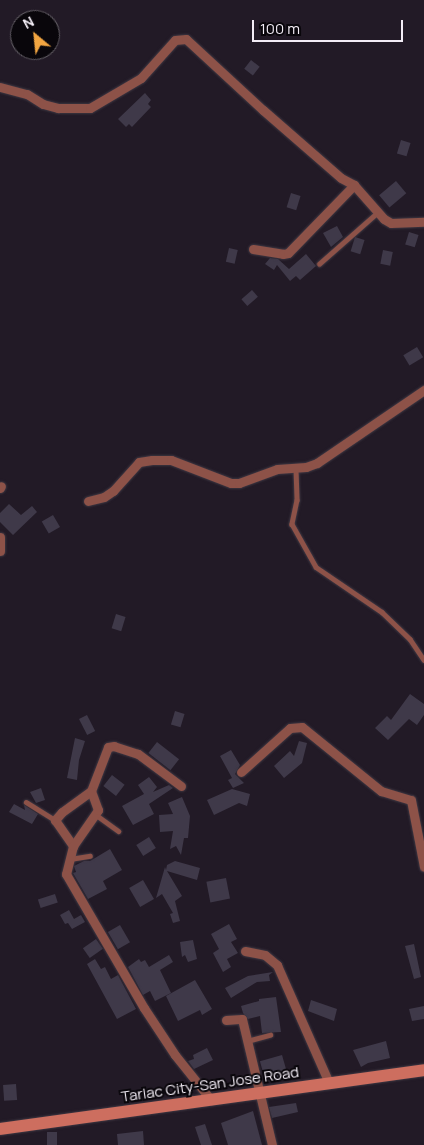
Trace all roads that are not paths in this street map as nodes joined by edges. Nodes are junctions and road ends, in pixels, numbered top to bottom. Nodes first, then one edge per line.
1 (0, 87) edge
2 (354, 185) junction
3 (378, 212) junction
4 (424, 222) edge
5 (253, 249) dead end
6 (319, 264) dead end
7 (424, 390) edge
8 (296, 469) junction
9 (88, 501) dead end
10 (0, 537) edge
11 (0, 551) edge
12 (424, 660) edge
13 (241, 772) dead end
14 (181, 786) dead end
15 (91, 791) junction
16 (26, 802) dead end
17 (95, 814) junction
18 (55, 820) junction
19 (118, 831) dead end
20 (73, 846) junction
21 (90, 856) dead end
22 (70, 858) junction
23 (424, 867) edge
24 (246, 951) dead end
25 (226, 1020) dead end
26 (270, 1034) dead end
27 (247, 1041) junction
28 (424, 1070) edge
29 (329, 1083) junction
30 (258, 1093) junction
31 (211, 1100) junction
32 (0, 1129) edge
33 (272, 1145) edge

1 - 2 street
2 - 3 street
2 - 5 street
3 - 4 street
3 - 6 lane
7 - 8 street
8 - 9 street
8 - 12 lane
10 - 11 street
13 - 23 street
14 - 15 street
15 - 17 street
15 - 18 street
16 - 18 lane
17 - 19 lane
17 - 20 street
18 - 20 street
20 - 22 street
21 - 22 lane
22 - 31 street
24 - 29 street
25 - 27 street
26 - 27 lane
27 - 30 street
28 - 29 main road, Tarlac City-San Jose Road
29 - 30 main road, Tarlac City-San Jose Road
30 - 31 main road, Tarlac City-San Jose Road
30 - 33 street
31 - 32 main road, Tarlac City-San Jose Road

